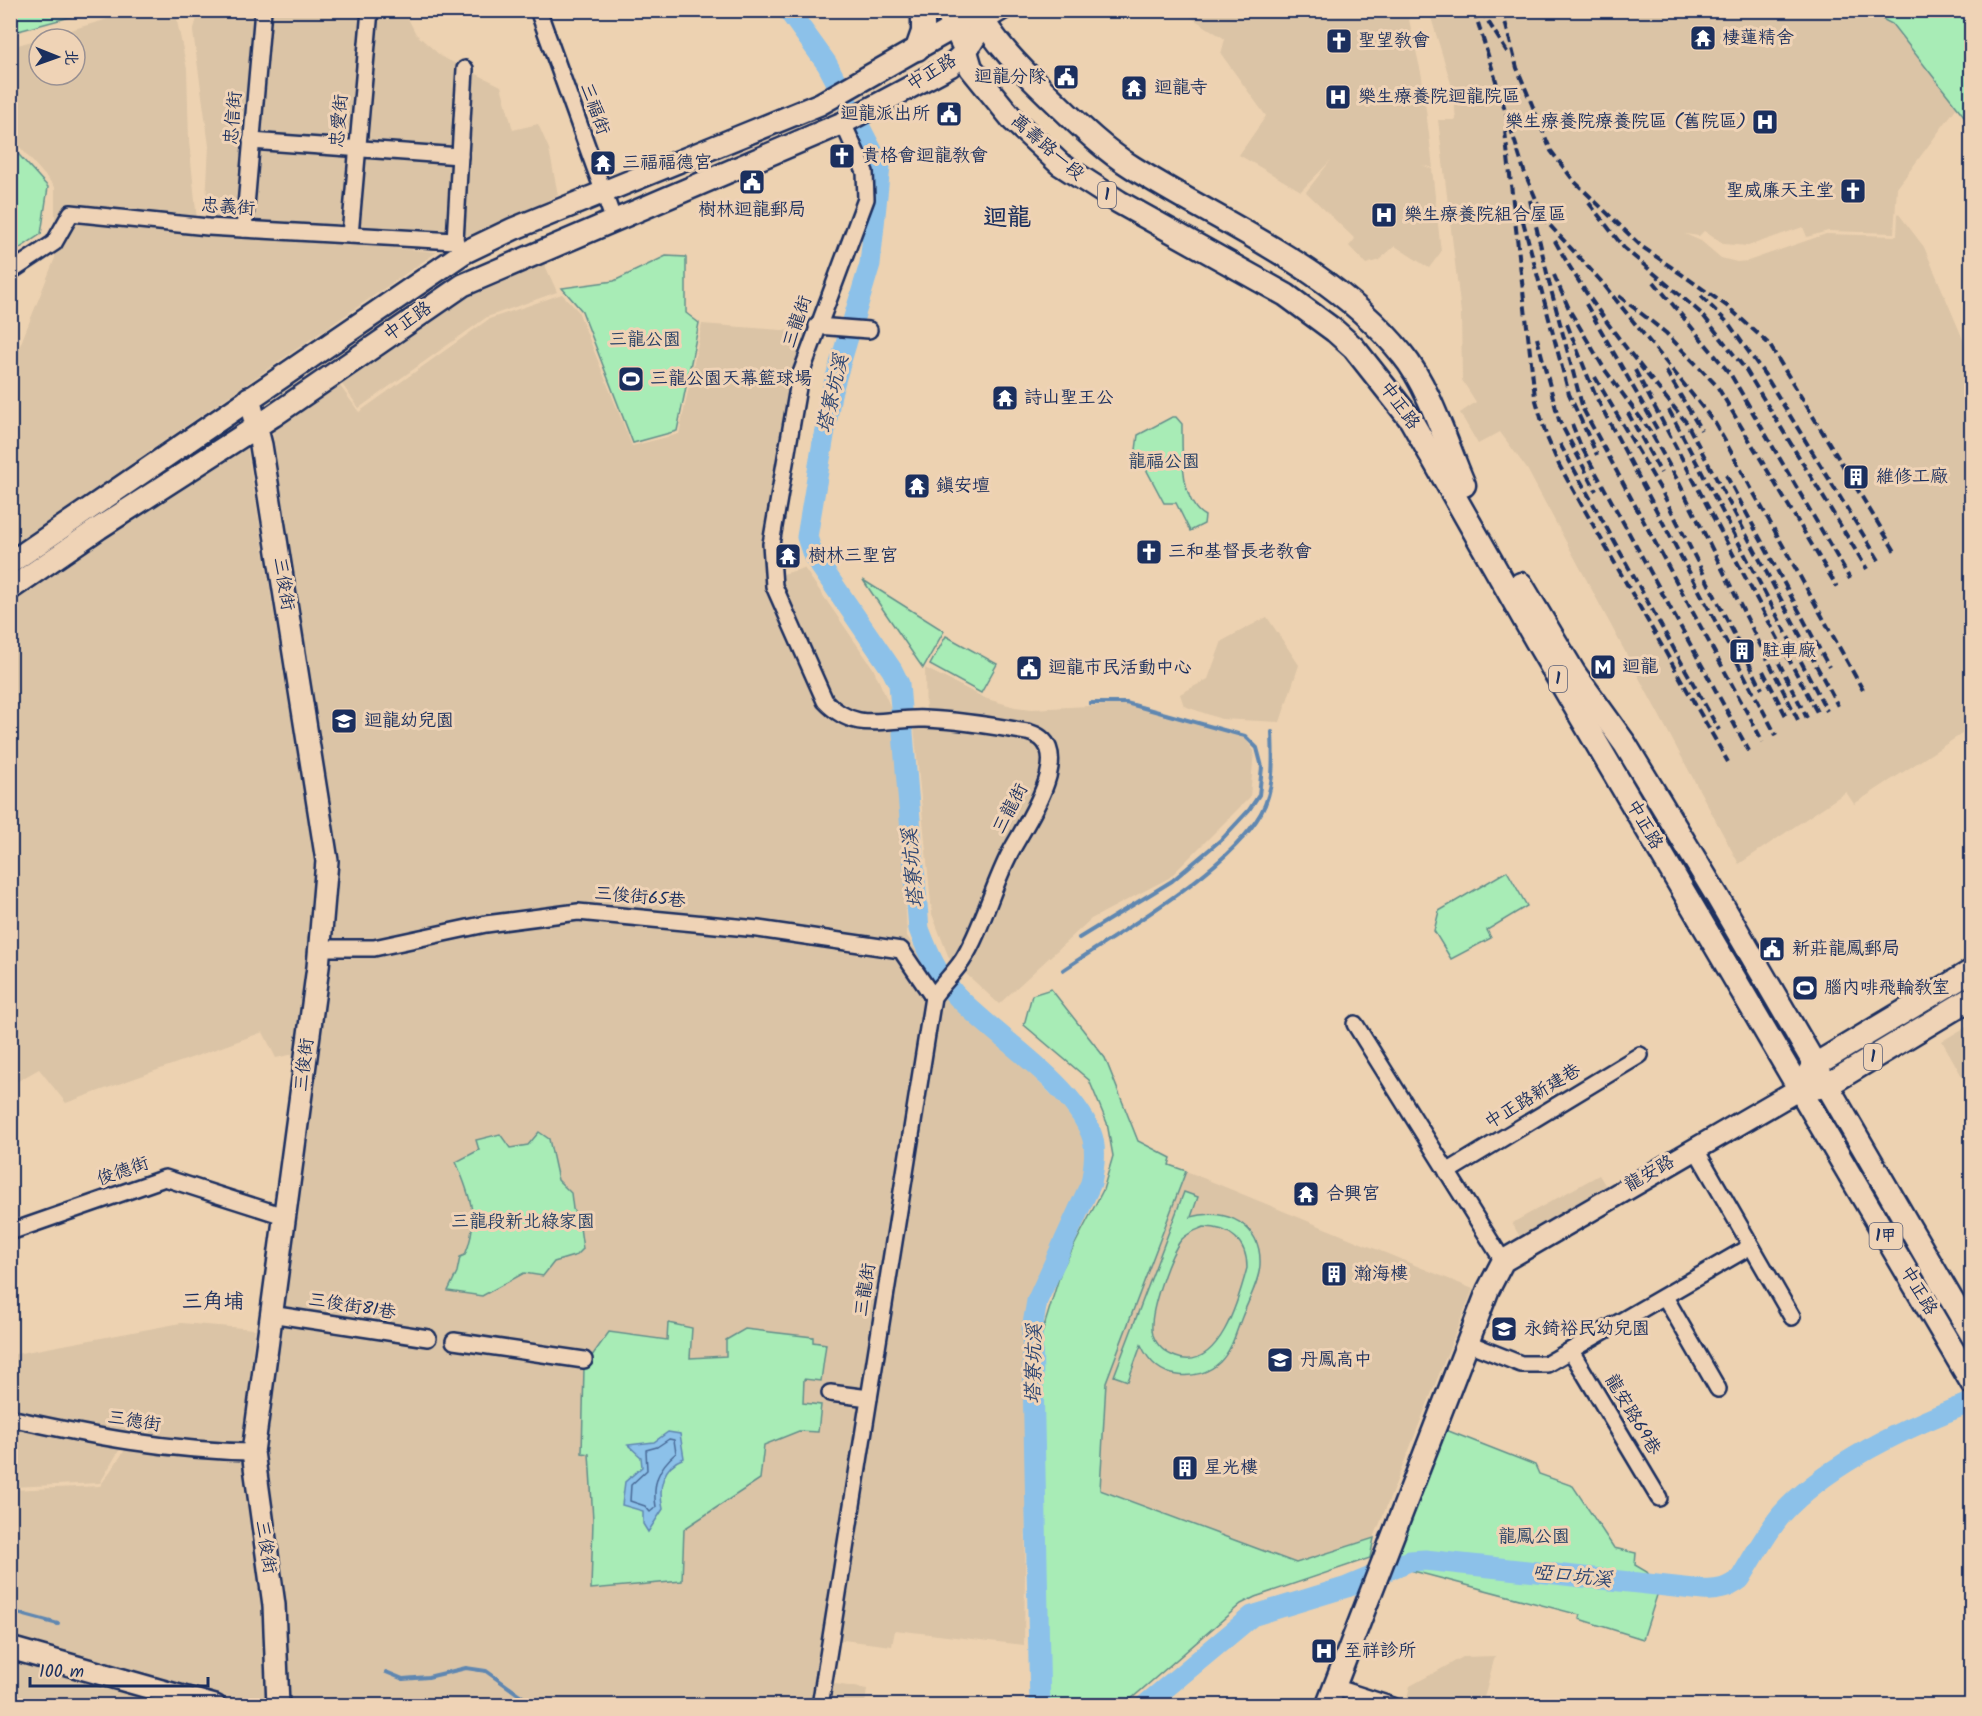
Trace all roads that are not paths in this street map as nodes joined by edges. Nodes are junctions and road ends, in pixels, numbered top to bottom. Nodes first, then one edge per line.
1 (263, 10) edge
2 (370, 10) edge
3 (538, 10) edge
4 (923, 10) edge
5 (991, 15) edge
6 (950, 19) edge
7 (917, 49) junction
8 (966, 51) junction
9 (465, 69) dead end
10 (843, 123) junction
11 (251, 141) junction
12 (357, 149) junction
13 (460, 156) junction
14 (603, 193) junction
15 (614, 221) junction
16 (244, 229) junction
17 (350, 235) junction
18 (459, 247) junction
19 (10, 272) edge
20 (476, 278) junction
21 (1286, 295) joint
22 (817, 326) junction
23 (869, 330) dead end
24 (249, 398) junction
25 (1430, 405) junction
26 (1411, 420) junction
27 (257, 426) junction
28 (10, 563) edge
29 (10, 589) edge
30 (320, 948) junction
31 (1971, 971) edge
32 (935, 994) junction
33 (1971, 998) edge
34 (1355, 1024) dead end
35 (1640, 1055) dead end
36 (1813, 1066) junction
37 (1826, 1086) junction
38 (1799, 1089) junction
39 (1695, 1148) junction
40 (1447, 1172) junction
41 (284, 1216) junction
42 (10, 1232) edge
43 (1752, 1246) junction
44 (1503, 1261) junction
45 (1665, 1297) junction
46 (270, 1314) junction
47 (1792, 1317) dead end
48 (1971, 1335) edge
49 (428, 1338) dead end
50 (454, 1341) dead end
51 (1468, 1343) junction
52 (1571, 1351) junction
53 (584, 1360) dead end
54 (1971, 1383) edge
55 (1718, 1389) dead end
56 (830, 1393) dead end
57 (869, 1398) junction
58 (10, 1418) edge
59 (253, 1452) junction
60 (1659, 1498) dead end
61 (10, 1648) edge
62 (1331, 1696) edge
63 (215, 1706) edge
64 (278, 1706) edge
65 (820, 1706) edge
66 (1393, 1706) edge

1 - 11 street, 忠信街
2 - 12 street, 忠愛街
3 - 14 street, 三福街
4 - 7 main road
5 - 6 main road, 中正路
5 - 8 main road, 中正路
5 - 25 main road, 中正路 / 1
6 - 7 main road, 中正路
6 - 8 main road, 萬壽路一段 / 1
7 - 14 main road, 中正路
8 - 10 main road, 中正路
8 - 21 main road, 萬壽路一段 / 1
9 - 13 street
10 - 15 main road, 中正路
10 - 22 street, 三龍街
11 - 12 street
11 - 16 street, 忠信街
12 - 13 street
12 - 17 street, 忠愛街
13 - 18 street
14 - 15 street, 三福街
14 - 18 main road, 中正路
15 - 20 main road, 中正路
16 - 17 street, 忠義街
16 - 19 street, 忠義街
17 - 18 street, 忠義街
18 - 20 main road
18 - 24 main road, 中正路
20 - 27 main road, 中正路
21 - 26 main road, 中正路 / 1
22 - 23 street
22 - 32 street, 三龍街
24 - 27 main road, 三俊街
24 - 28 main road, 中正路
25 - 26 main road
25 - 36 main road, 中正路 / 1
26 - 38 main road, 中正路 / 1
27 - 29 main road, 中正路
27 - 30 main road, 三俊街
30 - 32 street, 三俊街65巷
30 - 41 main road, 三俊街
31 - 36 main road, 1
32 - 57 street, 三龍街
33 - 37 main road, 1
34 - 40 street
35 - 40 street, 中正路新建巷
36 - 37 main road, 中正路 / 1甲
36 - 38 main road
37 - 38 main road, 1
37 - 48 main road, 中正路 / 1甲
38 - 39 main road, 龍安路
38 - 54 main road, 中正路 / 1甲
39 - 43 street
39 - 44 main road, 龍安路
40 - 44 street
41 - 42 street, 俊德街
41 - 46 main road, 三俊街
43 - 45 street
43 - 47 street
44 - 51 main road
45 - 52 street
45 - 55 street
46 - 49 street, 三俊街81巷
46 - 59 main road, 三俊街
50 - 53 street
51 - 52 street
51 - 62 main road
52 - 60 street, 龍安路69巷
56 - 57 street
57 - 65 street, 三龍街
58 - 59 street, 三德街
59 - 64 main road, 三俊街
61 - 63 main road
62 - 66 street

